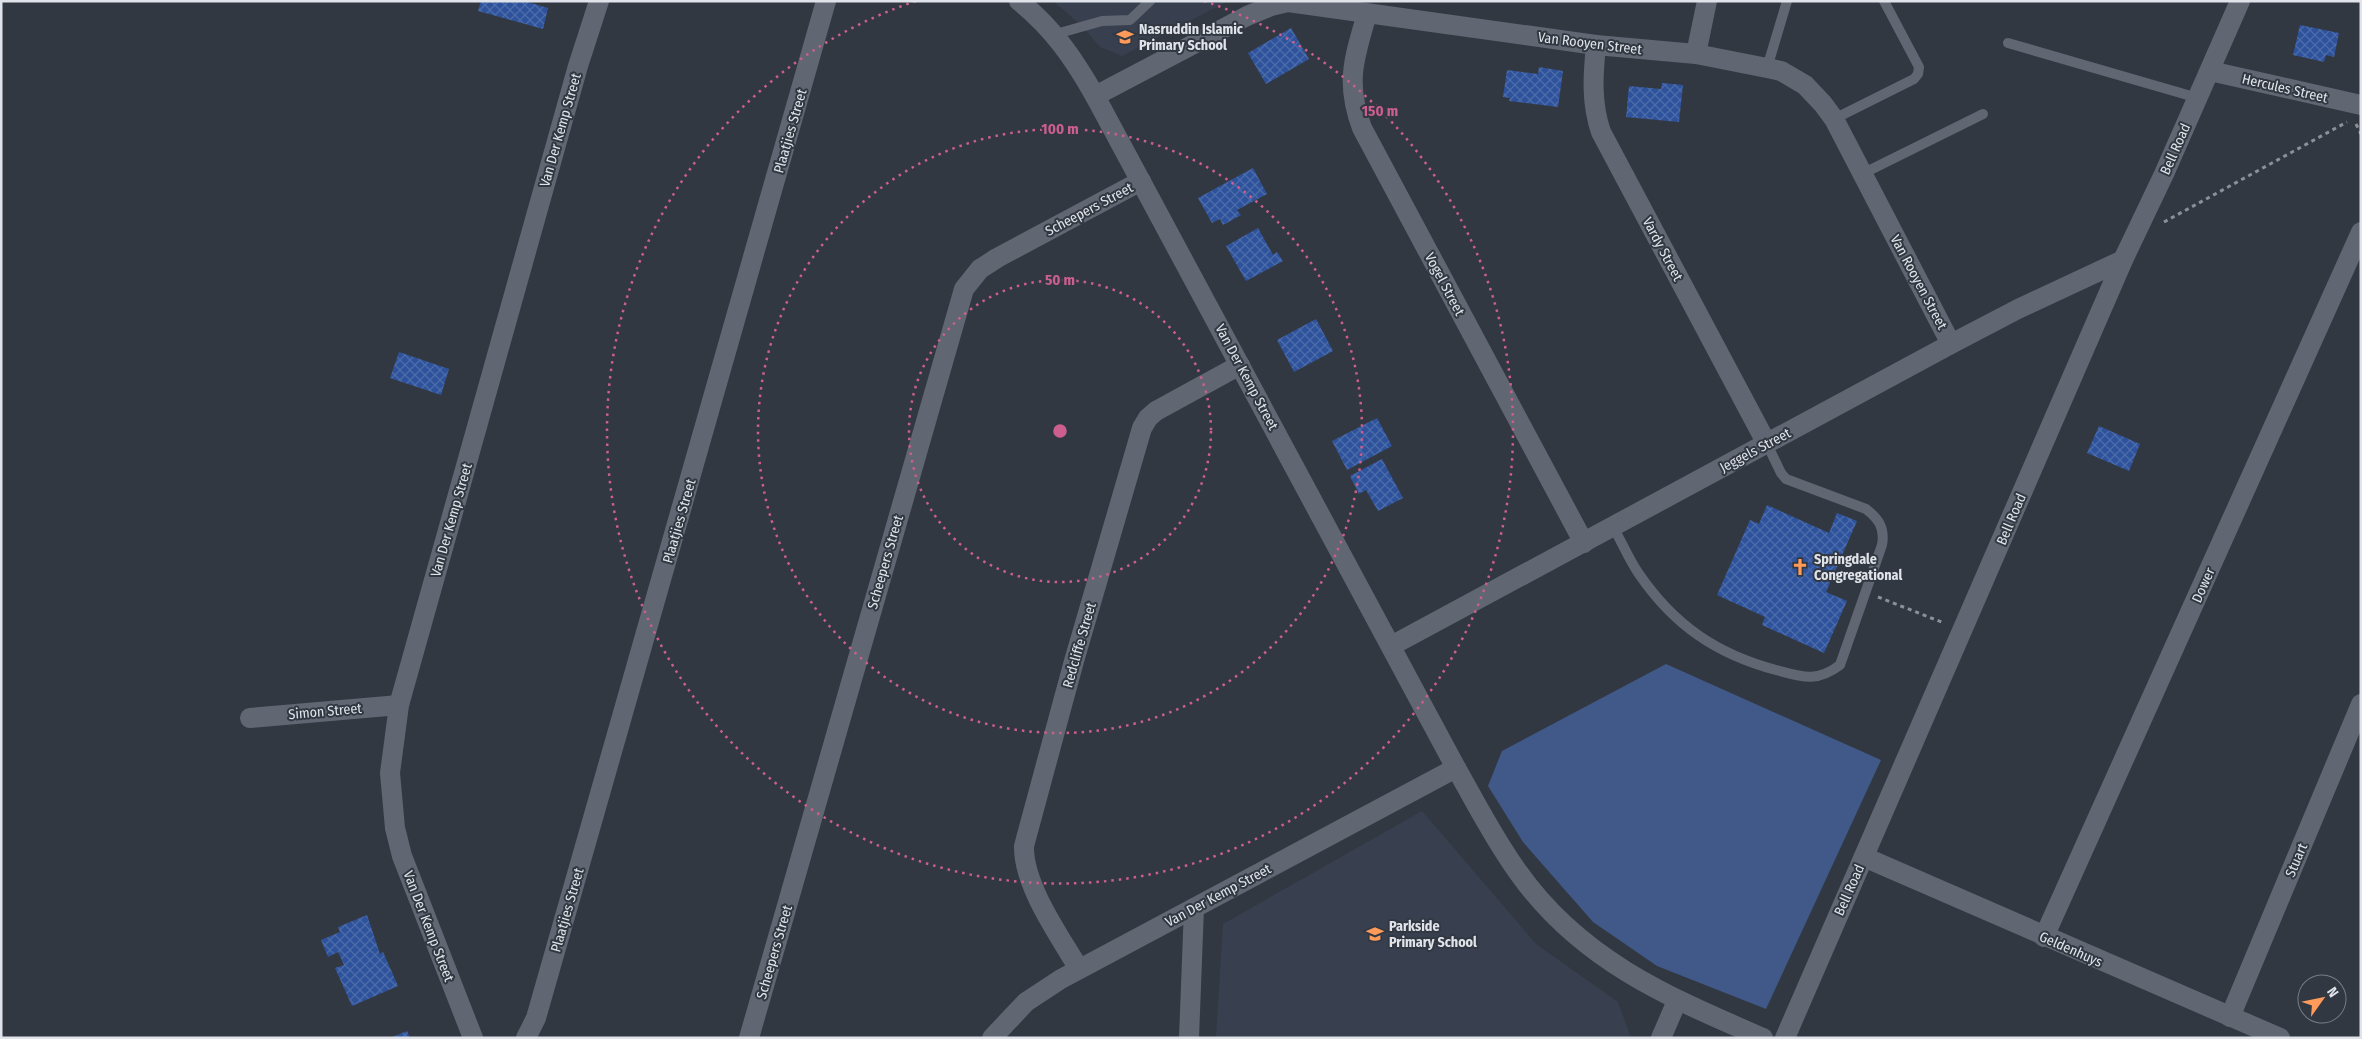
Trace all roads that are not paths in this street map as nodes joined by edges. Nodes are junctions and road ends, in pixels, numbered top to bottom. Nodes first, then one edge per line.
1 (599, 1) edge
2 (826, 1) edge
3 (1019, 1) edge
4 (1150, 1) edge
5 (1707, 1) edge
6 (1787, 1) edge
7 (1884, 1) edge
8 (2240, 1) edge
9 (1367, 14) junction
10 (1056, 34) junction
11 (2008, 43) dead end
12 (1596, 45) junction
13 (1696, 54) junction
14 (1767, 68) junction
15 (2210, 71) junction
16 (1096, 96) junction
17 (2198, 98) junction
18 (2357, 112) edge
19 (1983, 114) dead end
20 (1834, 119) junction
21 (1862, 174) junction
22 (1141, 181) junction
23 (2361, 232) edge
24 (2123, 260) junction
25 (1951, 344) junction
26 (1240, 365) junction
27 (1767, 444) junction
28 (1613, 527) junction
29 (1584, 543) junction
30 (1391, 646) junction
31 (2361, 704) edge
32 (399, 705) junction
33 (250, 718) dead end
34 (1456, 768) junction
35 (1864, 857) junction
36 (1194, 908) junction
37 (2044, 937) junction
38 (1079, 969) junction
39 (1677, 1001) junction
40 (2230, 1016) junction
41 (532, 1032) edge
42 (473, 1038) edge
43 (749, 1038) edge
44 (992, 1038) edge
45 (1189, 1038) edge
46 (1661, 1038) edge
47 (1763, 1038) edge
48 (1785, 1038) edge
49 (2280, 1038) edge

1 - 32 street, Van Der Kemp Street
2 - 41 street, Plaatjies Street
3 - 10 street, Van Der Kemp Street
4 - 10 lane
5 - 13 street
6 - 14 lane
7 - 20 lane
8 - 15 street, Bell Road
9 - 12 street, Van Rooyen Street
9 - 16 street, Van Rooyen Street
9 - 29 street, Vogel Street
10 - 16 street, Van Der Kemp Street
11 - 17 lane
12 - 13 street, Van Rooyen Street
12 - 27 street, Vardy Street
13 - 14 street, Van Rooyen Street
14 - 20 street, Van Rooyen Street
15 - 17 street, Bell Road
15 - 18 street, Hercules Street
16 - 22 street, Van Der Kemp Street
17 - 24 street, Bell Road
19 - 21 lane
20 - 21 street, Van Rooyen Street
21 - 25 street, Van Rooyen Street
22 - 26 street, Van Der Kemp Street
22 - 43 street, Scheepers Street
23 - 37 street, Dower
24 - 25 street, Jeggels Street
24 - 35 street, Bell Road
25 - 27 street, Jeggels Street
26 - 30 street, Van Der Kemp Street
26 - 38 street, Redcliffe Street
27 - 28 street, Jeggels Street
27 - 28 lane
28 - 29 street, Jeggels Street
29 - 30 street, Jeggels Street
30 - 34 street, Van Der Kemp Street
31 - 40 street, Stuart
32 - 33 street, Simon Street
32 - 42 street, Van Der Kemp Street
34 - 36 street, Van Der Kemp Street
34 - 39 street, Van Der Kemp Street
35 - 37 street, Geldenhuys
35 - 48 street, Bell Road
36 - 38 street, Van Der Kemp Street
36 - 45 street
37 - 40 street, Geldenhuys
38 - 44 street, Van Der Kemp Street
39 - 46 street
39 - 47 street, Van Der Kemp Street
40 - 49 street, Geldenhuys

